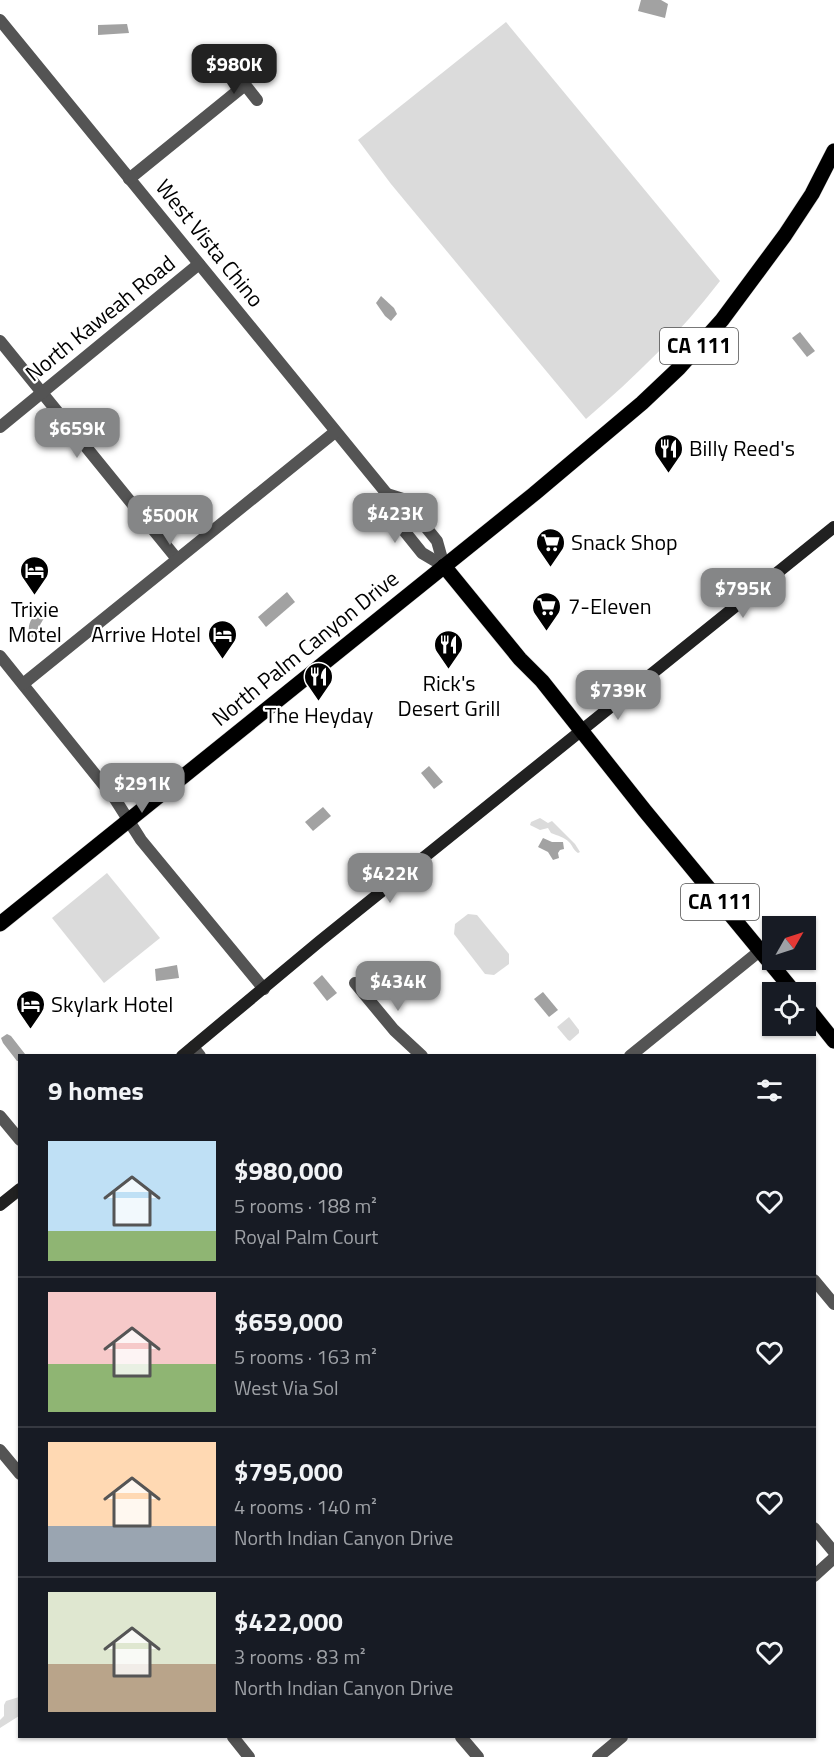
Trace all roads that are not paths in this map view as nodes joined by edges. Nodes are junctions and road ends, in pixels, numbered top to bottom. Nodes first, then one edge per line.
1 (0, 20) edge
2 (234, 72) dead end
3 (245, 86) junction
4 (257, 100) dead end
5 (834, 151) edge
6 (129, 179) junction
7 (199, 264) junction
8 (0, 341) edge
9 (42, 392) junction
10 (0, 427) edge
11 (335, 432) junction
12 (387, 494) junction
13 (834, 527) edge
14 (177, 559) junction
15 (444, 566) junction
16 (0, 656) edge
17 (23, 684) junction
18 (582, 731) junction
19 (128, 820) junction
20 (0, 924) edge
21 (761, 950) junction
22 (786, 982) edge
23 (355, 983) dead end
24 (264, 989) junction
25 (816, 1018) edge
26 (834, 1041) edge
27 (197, 1052) edge
28 (420, 1054) edge
29 (633, 1054) edge
30 (0, 1116) edge
31 (18, 1138) edge
32 (18, 1191) edge
33 (0, 1205) edge
34 (816, 1282) edge
35 (834, 1304) edge
36 (0, 1450) edge
37 (18, 1472) edge
38 (816, 1530) edge
39 (834, 1552) edge
40 (834, 1558) edge
41 (816, 1574) edge
42 (234, 1738) edge
43 (462, 1738) edge
44 (621, 1738) edge
45 (249, 1757) edge
46 (478, 1757) edge
47 (598, 1757) edge

1 - 6 street, West Vista Chino
2 - 3 street
3 - 4 street
3 - 6 street
5 - 15 main road, North Palm Canyon Drive / CA 111
6 - 7 street, West Vista Chino
7 - 9 street, North Kaweah Road
7 - 11 street, West Vista Chino
8 - 9 street
9 - 10 street, North Kaweah Road
9 - 14 street
11 - 12 street, West Vista Chino
11 - 14 street
12 - 15 street, West Vista Chino
12 - 15 street, West Vista Chino
13 - 18 main road
14 - 17 street
15 - 18 main road, West Vista Chino / CA 111
15 - 19 main road, North Palm Canyon Drive
16 - 17 street
17 - 19 street
18 - 21 main road, CA 111
18 - 24 main road
19 - 20 main road, North Palm Canyon Drive
19 - 24 street
21 - 22 main road, CA 111
21 - 29 street
23 - 28 street
24 - 27 main road
25 - 26 main road
30 - 31 street
32 - 33 main road
34 - 35 street
36 - 37 street
38 - 39 street
40 - 41 street
42 - 45 street
43 - 46 street
44 - 47 street

